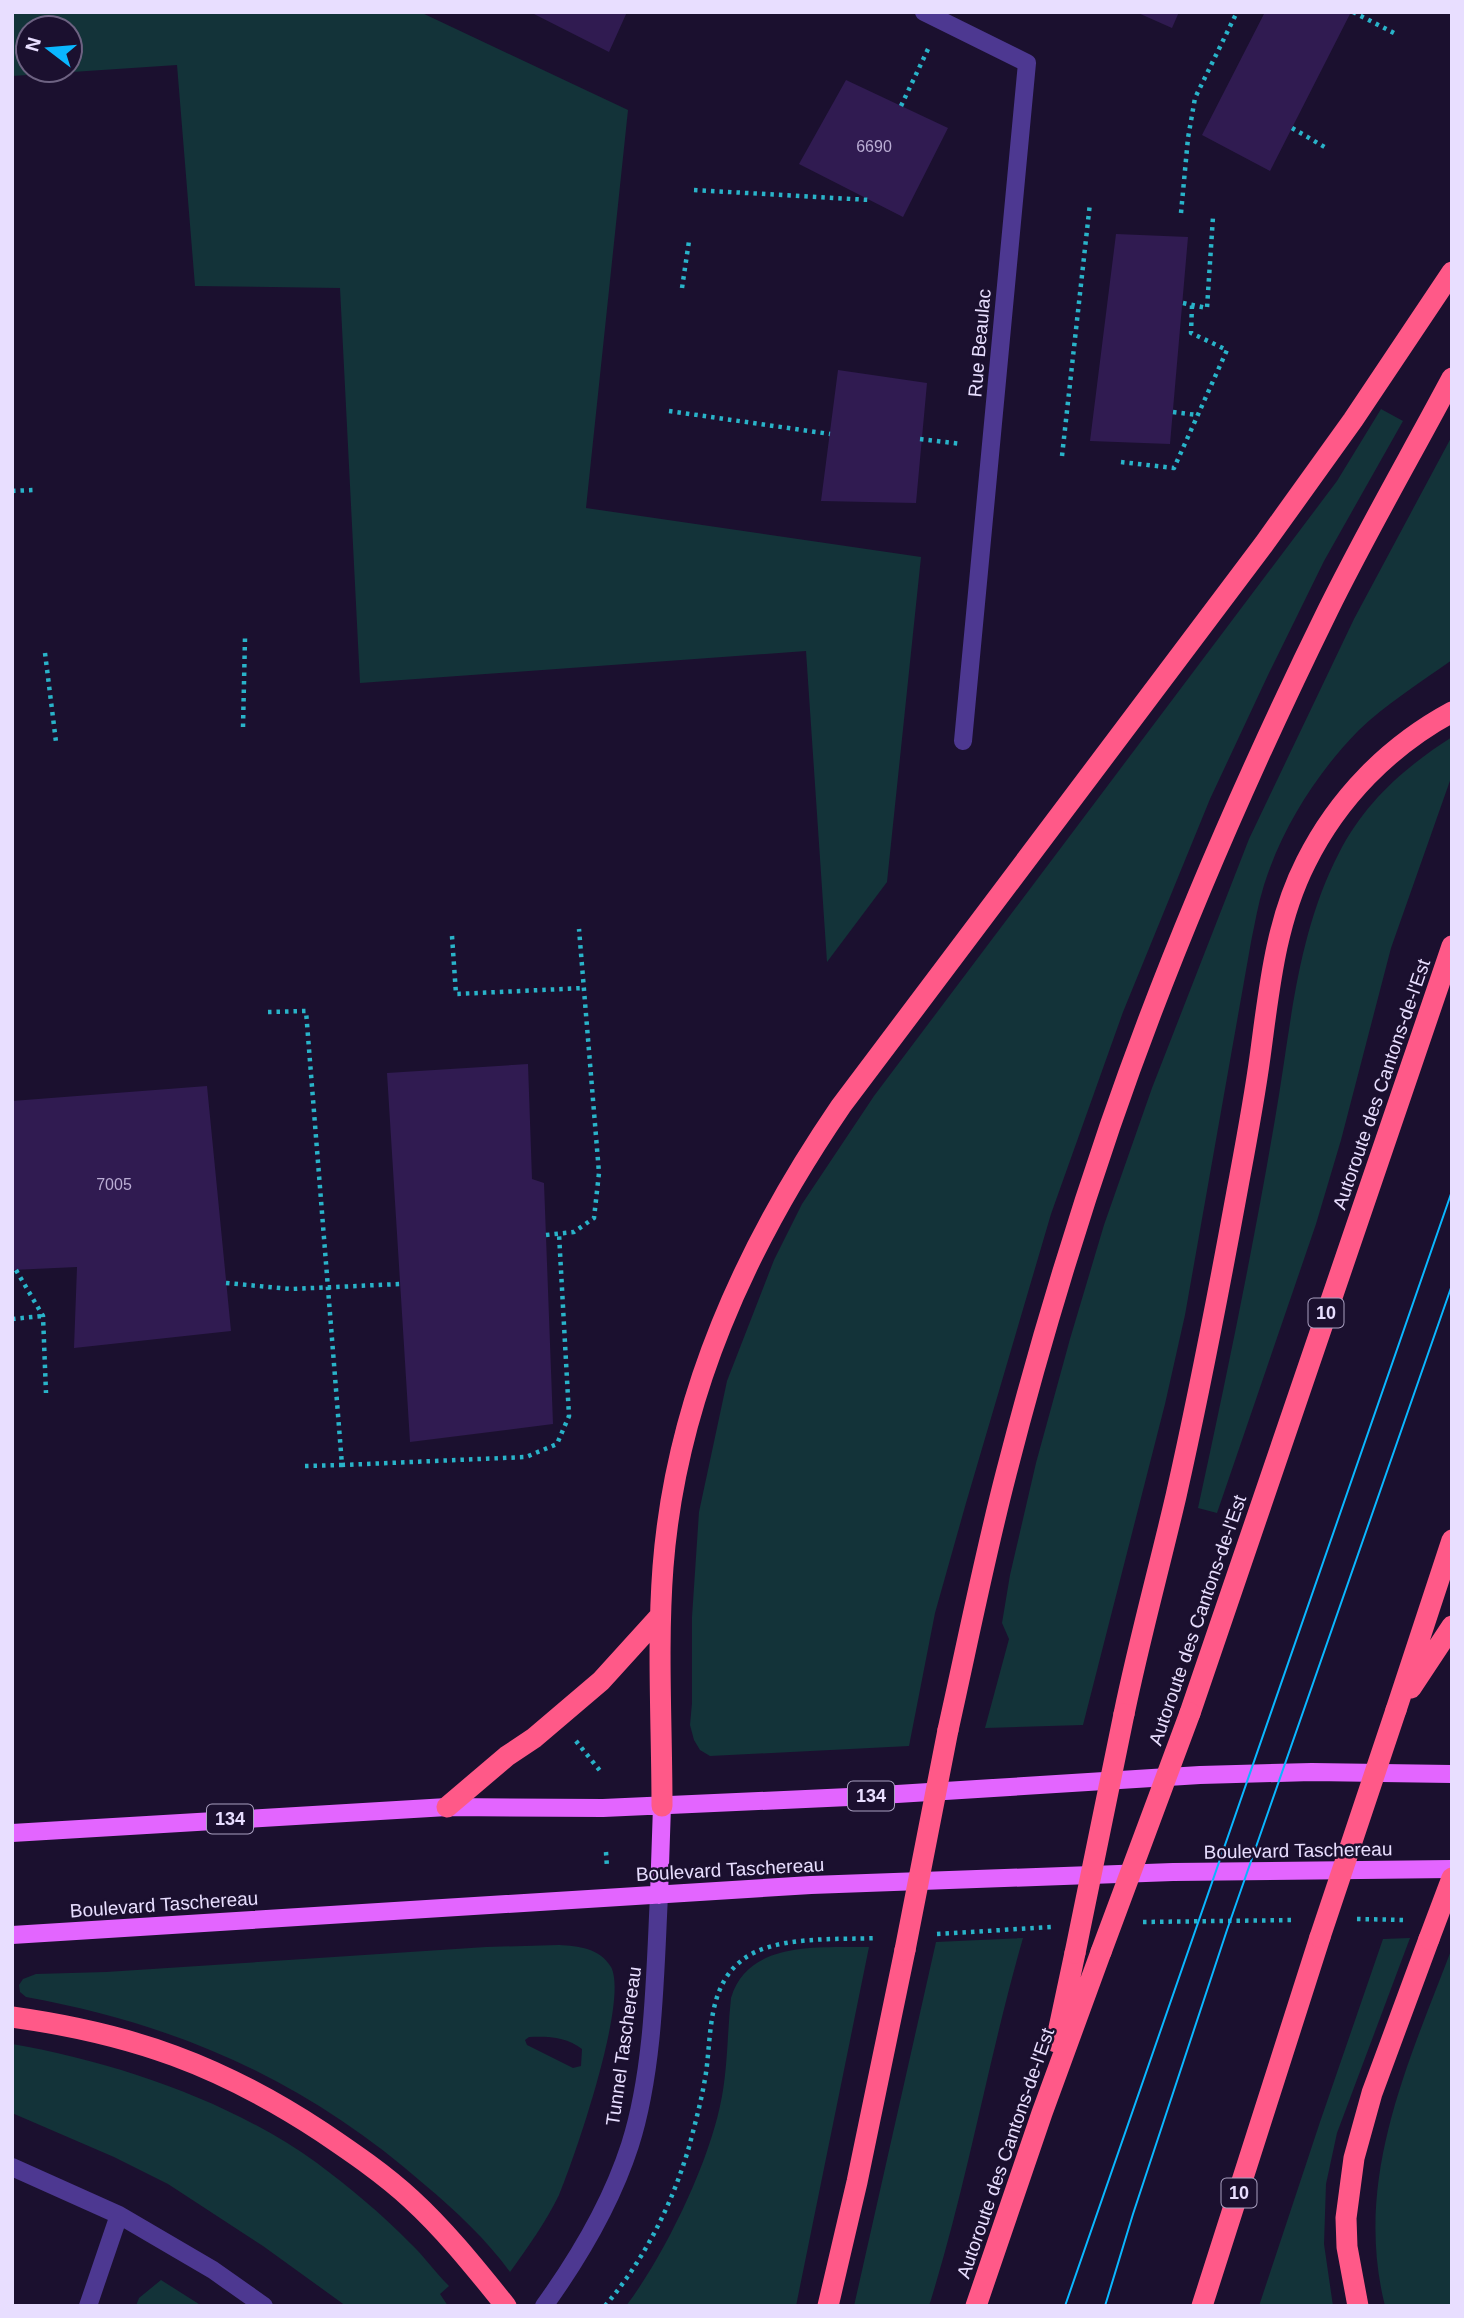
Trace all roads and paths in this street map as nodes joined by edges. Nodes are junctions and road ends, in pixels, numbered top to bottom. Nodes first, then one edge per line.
1 (925, 12) edge
2 (1237, 12) edge
3 (1353, 12) edge
4 (942, 21) junction
5 (1394, 33) dead end
6 (901, 106) dead end
7 (1292, 128) dead end
8 (1328, 149) dead end
9 (694, 190) dead end
10 (870, 200) dead end
11 (1090, 203) dead end
12 (1181, 213) dead end
13 (1213, 217) dead end
14 (689, 241) dead end
15 (1452, 272) edge
16 (682, 288) dead end
17 (1183, 303) dead end
18 (1192, 305) junction
19 (1452, 378) edge
20 (669, 411) dead end
21 (1173, 412) dead end
22 (1197, 415) junction
23 (830, 434) dead end
24 (920, 439) dead end
25 (990, 448) junction
26 (1062, 456) dead end
27 (1121, 462) dead end
28 (34, 489) dead end
29 (12, 491) edge
30 (245, 638) dead end
31 (45, 653) dead end
32 (1452, 712) edge
33 (243, 727) dead end
34 (963, 741) dead end
35 (57, 742) dead end
36 (579, 929) dead end
37 (452, 936) dead end
38 (1452, 946) edge
39 (584, 988) junction
40 (268, 1012) dead end
41 (559, 1234) junction
42 (546, 1235) dead end
43 (16, 1270) dead end
44 (226, 1283) dead end
45 (400, 1284) dead end
46 (327, 1287) junction
47 (43, 1316) junction
48 (12, 1319) edge
49 (46, 1393) dead end
50 (342, 1465) junction
51 (305, 1466) dead end
52 (1452, 1540) edge
53 (660, 1616) junction
54 (1452, 1626) edge
55 (1396, 1710) junction
56 (575, 1740) dead end
57 (601, 1772) dead end
58 (1452, 1774) edge
59 (662, 1806) junction
60 (447, 1807) junction
61 (12, 1833) edge
62 (606, 1852) dead end
63 (1452, 1869) edge
64 (607, 1874) dead end
65 (1452, 1878) edge
66 (659, 1895) junction
67 (12, 1935) edge
68 (788, 1944) dead end
69 (12, 2017) edge
70 (1042, 2113) junction
71 (12, 2167) edge
72 (120, 2215) junction
73 (88, 2306) edge
74 (264, 2306) edge
75 (506, 2306) edge
76 (544, 2306) edge
77 (605, 2306) edge
78 (828, 2306) edge
79 (976, 2306) edge
80 (1202, 2306) edge
81 (1358, 2306) edge

1 - 4 street, Rue Beaulac
2 - 12 path
3 - 5 path
4 - 6 path
4 - 25 street, Rue Beaulac
7 - 8 path
9 - 10 path
11 - 26 path
13 - 18 path
14 - 16 path
15 - 53 highway
17 - 18 path
18 - 22 path
19 - 78 highway, bridge
20 - 23 path
21 - 22 path
22 - 27 path
24 - 25 path
25 - 34 street, Rue Beaulac
28 - 29 path
30 - 33 path
31 - 35 path
32 - 70 highway, bridge
36 - 39 path
37 - 39 path
38 - 70 highway, Autoroute des Cantons-de-l'Est / 10, bridge
39 - 41 path
40 - 46 path
41 - 42 path
41 - 50 path
43 - 47 path
44 - 46 path
45 - 46 path
46 - 50 path
47 - 48 path
47 - 49 path
50 - 51 path
52 - 55 highway, 10
53 - 59 highway
53 - 60 highway
54 - 55 highway
55 - 80 highway, 10, bridge
56 - 57 path
58 - 59 main road, 134
59 - 60 main road, 134
59 - 66 main road
60 - 61 main road, 134
62 - 64 path
63 - 66 main road, Boulevard Taschereau
65 - 81 highway, bridge
66 - 67 main road, Boulevard Taschereau
66 - 76 street, Tunnel Taschereau
68 - 77 path
69 - 75 highway
70 - 79 highway, Autoroute des Cantons-de-l'Est / 10
71 - 72 street
72 - 73 street
72 - 74 street

